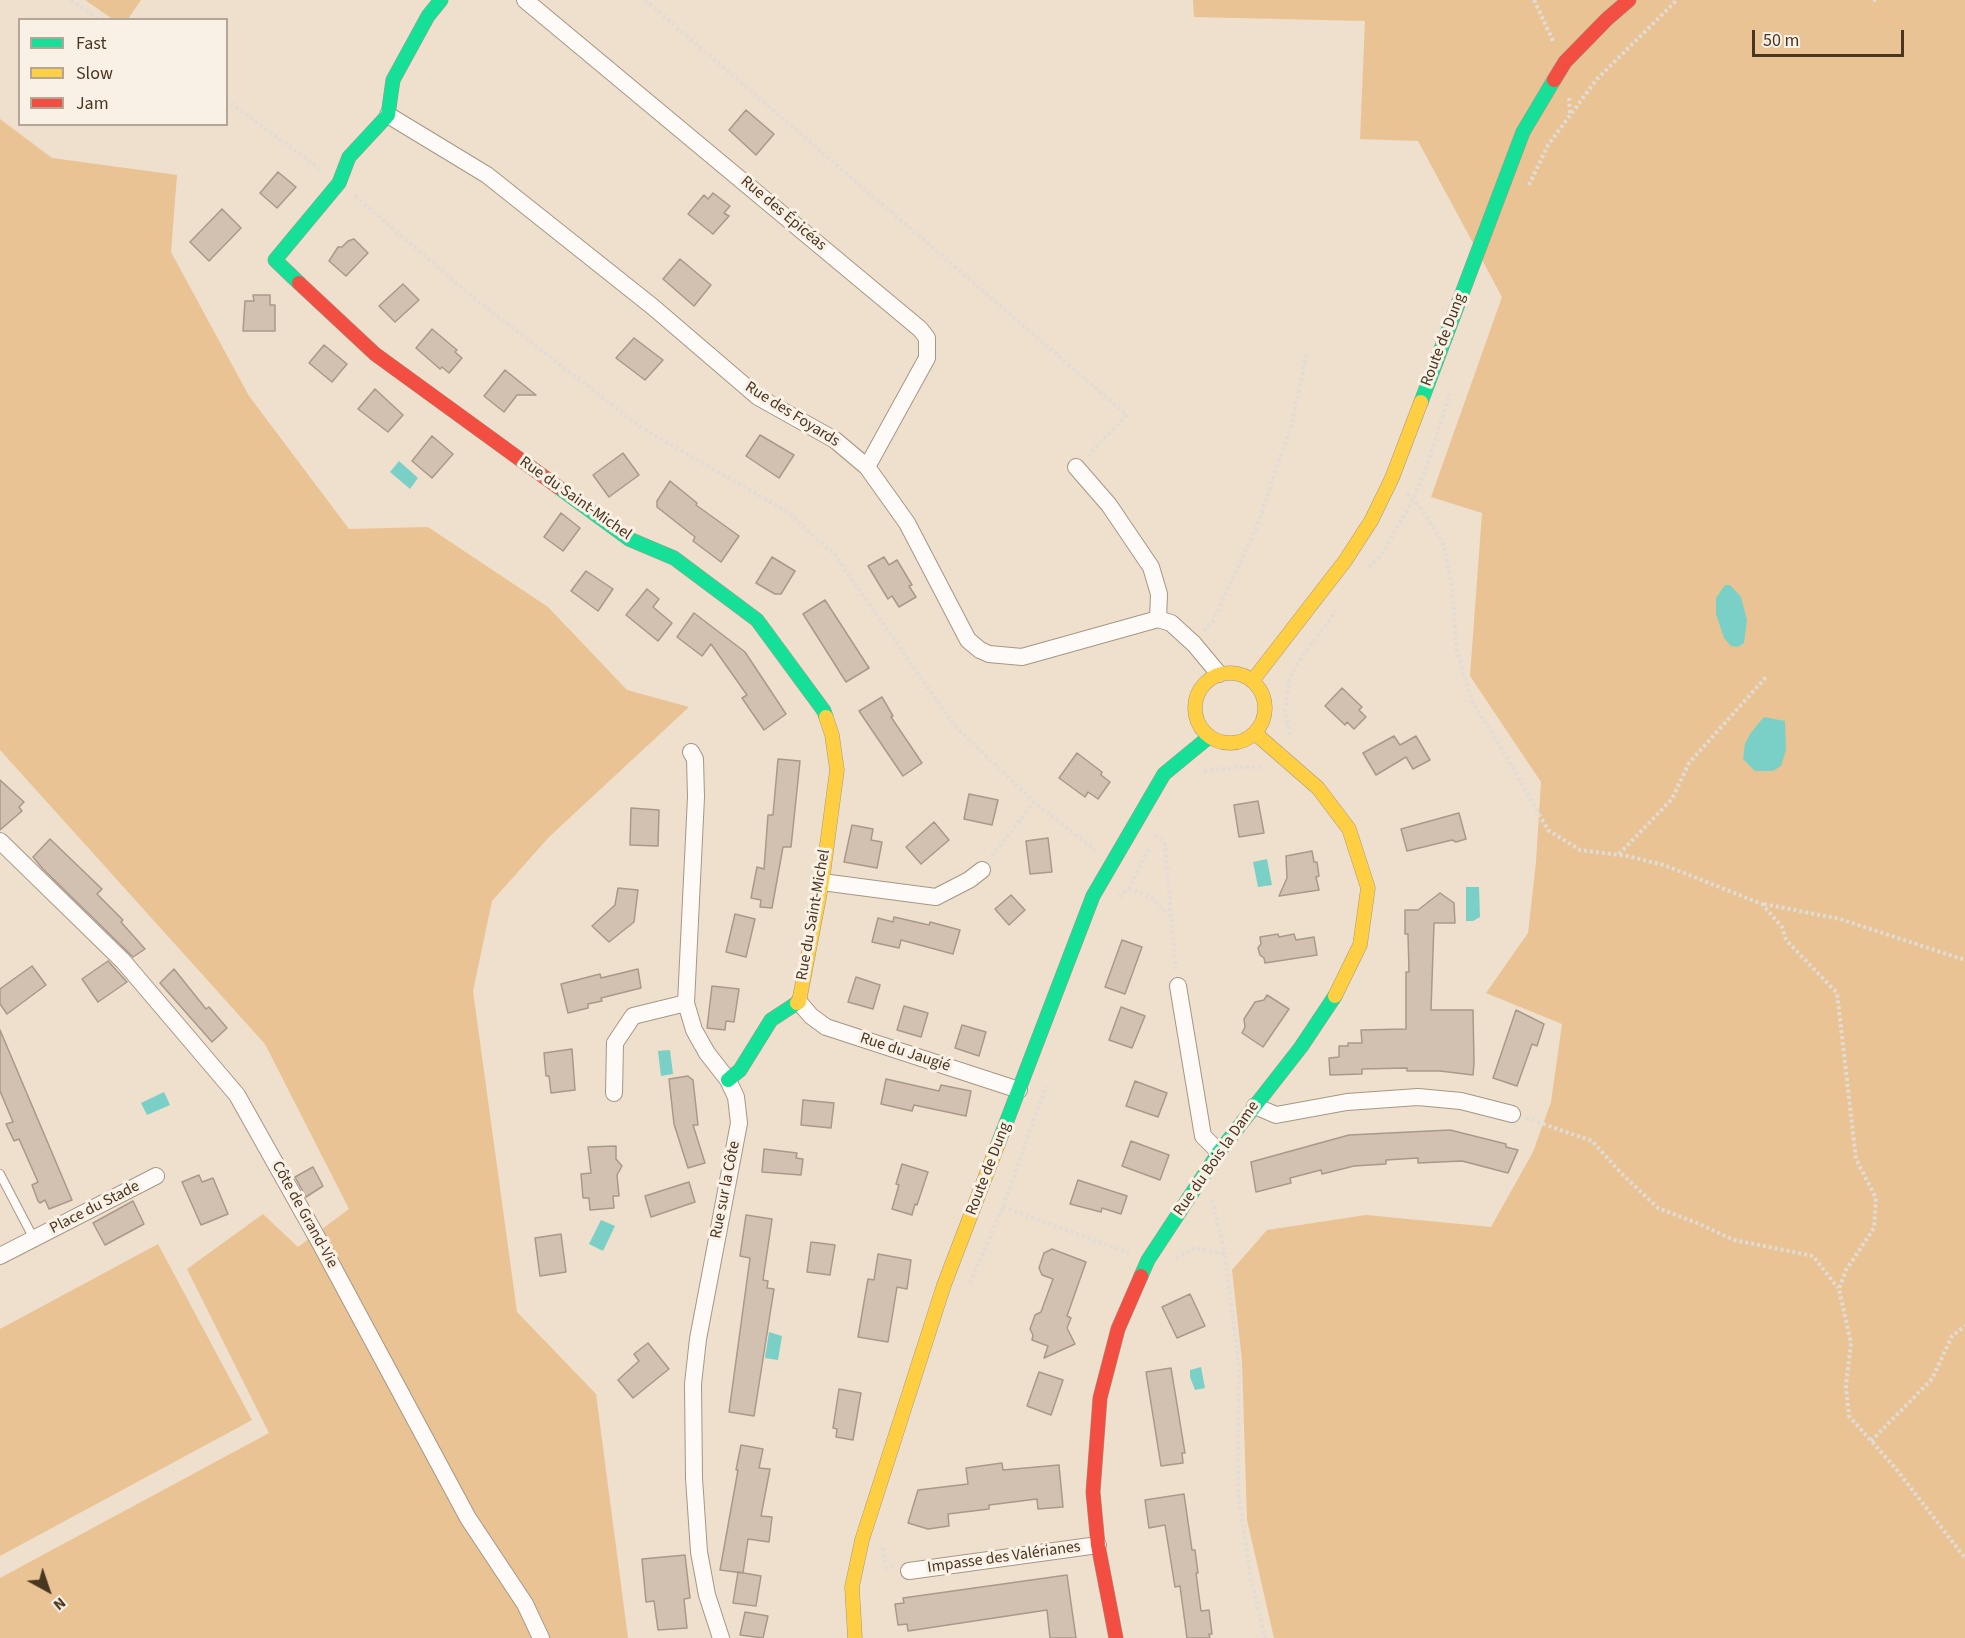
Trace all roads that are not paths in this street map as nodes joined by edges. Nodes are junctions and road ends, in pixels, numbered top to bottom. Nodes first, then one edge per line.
1 (441, 0) edge
2 (525, 0) edge
3 (1629, 0) edge
4 (388, 115) junction
5 (867, 467) junction
6 (1076, 467) road end
7 (1158, 619) junction
8 (1219, 674) junction
9 (1253, 680) junction
10 (1256, 734) junction
11 (1209, 737) junction
12 (691, 752) dead end
13 (0, 841) edge
14 (982, 870) road end
15 (822, 882) junction
16 (1178, 986) road end
17 (799, 1002) junction
18 (686, 1003) junction
19 (728, 1080) junction
20 (1019, 1090) junction
21 (614, 1093) dead end
22 (1255, 1106) junction
23 (1512, 1114) road end
24 (1219, 1152) junction
25 (0, 1174) edge
26 (156, 1176) dead end
27 (34, 1239) junction
28 (0, 1256) edge
29 (1098, 1545) junction
30 (909, 1571) road end
31 (541, 1638) edge
32 (721, 1638) edge
33 (855, 1638) edge
34 (1116, 1638) edge

1 - 4 street
2 - 5 street, Rue des Épicéas
3 - 9 street, Route de Dung
4 - 5 street, Rue des Foyards
4 - 15 street, Rue du Saint-Michel
5 - 7 street, Rue des Foyards
6 - 7 street
7 - 8 street
8 - 9 street
8 - 11 street
9 - 10 street
10 - 11 street
10 - 22 street, Rue du Bois la Dame
11 - 20 street, Route de Dung
12 - 18 street, Rue sur la Côte
13 - 31 street, Côte de Grand-Vie
14 - 15 street
15 - 17 street, Rue du Saint-Michel
16 - 24 street
17 - 19 street, Rue du Saint-Michel
17 - 20 street, Rue du Jaugié
18 - 19 street, Rue sur la Côte
18 - 21 street
19 - 32 street, Rue sur la Côte
20 - 33 street, Route de Dung
22 - 23 street
22 - 24 street, Rue du Bois la Dame
24 - 29 street, Rue du Bois la Dame
25 - 27 lane, Place du Stade
26 - 27 street, Place du Stade
27 - 28 street, Place du Stade
29 - 30 street, Impasse des Valérianes
29 - 34 street, Rue du Bois la Dame

